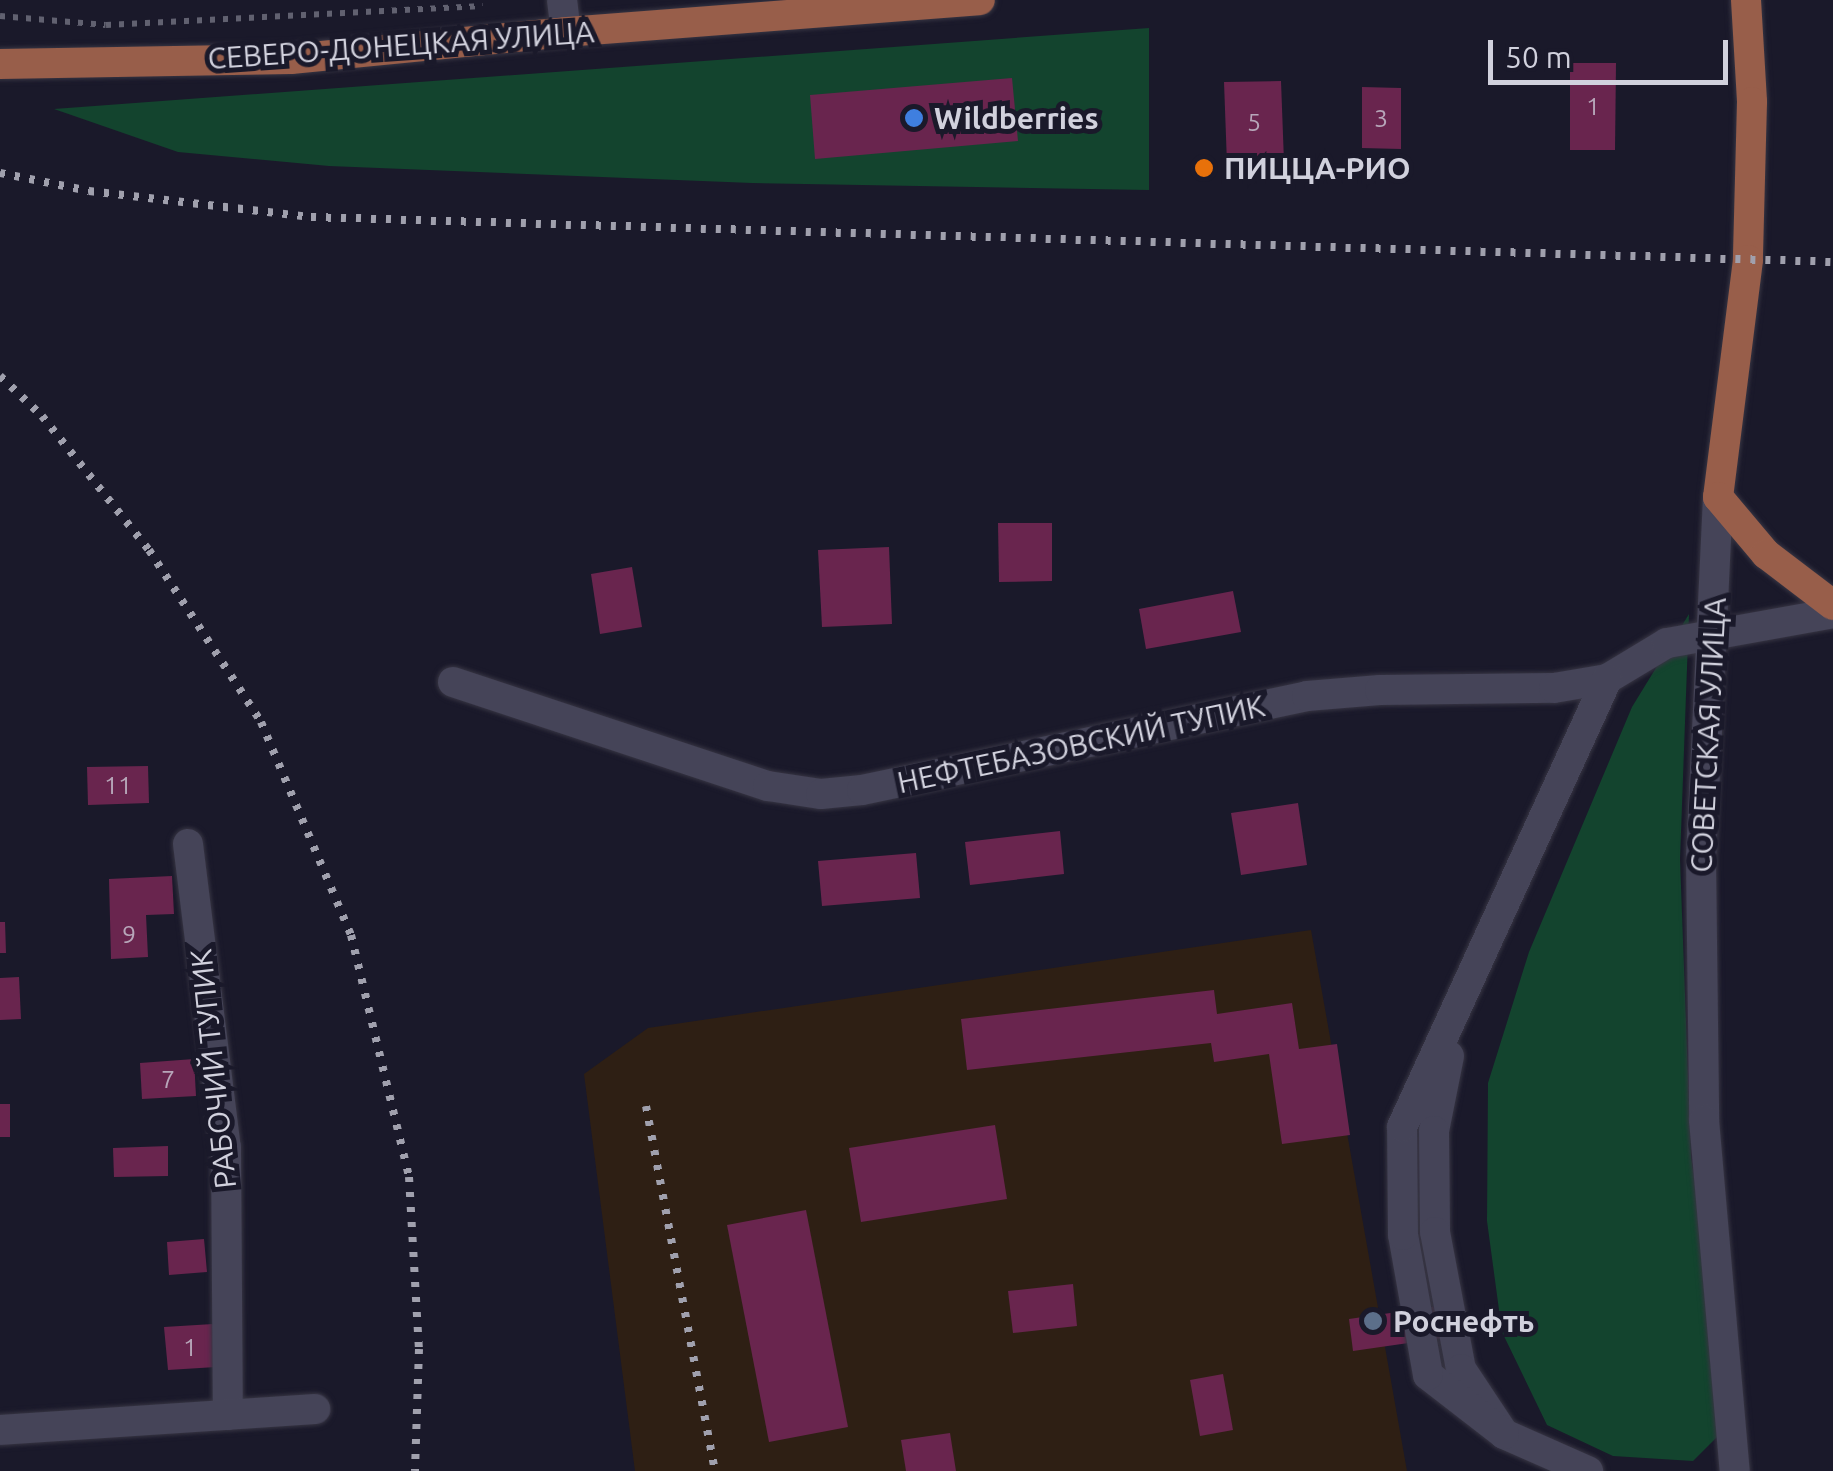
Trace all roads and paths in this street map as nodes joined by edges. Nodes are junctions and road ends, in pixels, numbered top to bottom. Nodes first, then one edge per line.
1 (562, 0) edge
2 (980, 0) edge
3 (1746, 0) edge
4 (503, 5) dead end
5 (0, 16) edge
6 (566, 32) junction
7 (0, 64) edge
8 (1718, 497) junction
9 (1833, 604) edge
10 (1833, 613) edge
11 (1714, 631) junction
12 (1607, 679) junction
13 (454, 682) dead end
14 (188, 844) dead end
15 (315, 1409) dead end
16 (228, 1414) junction
17 (0, 1430) edge
18 (1588, 1471) edge
19 (1735, 1471) edge

1 - 6 street
2 - 6 main road, СЕВЕРО-ДОНЕЦКАЯ УЛИЦА
3 - 8 main road, СОВЕТСКАЯ УЛИЦА
4 - 5 path
6 - 7 main road, СЕВЕРО-ДОНЕЦКАЯ УЛИЦА
8 - 9 main road
8 - 11 street, СОВЕТСКАЯ УЛИЦА
10 - 11 street, НЕФТЕБАЗОВСКИЙ ТУПИК
11 - 12 street, НЕФТЕБАЗОВСКИЙ ТУПИК
11 - 19 street, СОВЕТСКАЯ УЛИЦА
12 - 13 street, НЕФТЕБАЗОВСКИЙ ТУПИК
12 - 18 street
14 - 16 street, РАБОЧИЙ ТУПИК
15 - 16 street
16 - 17 street

